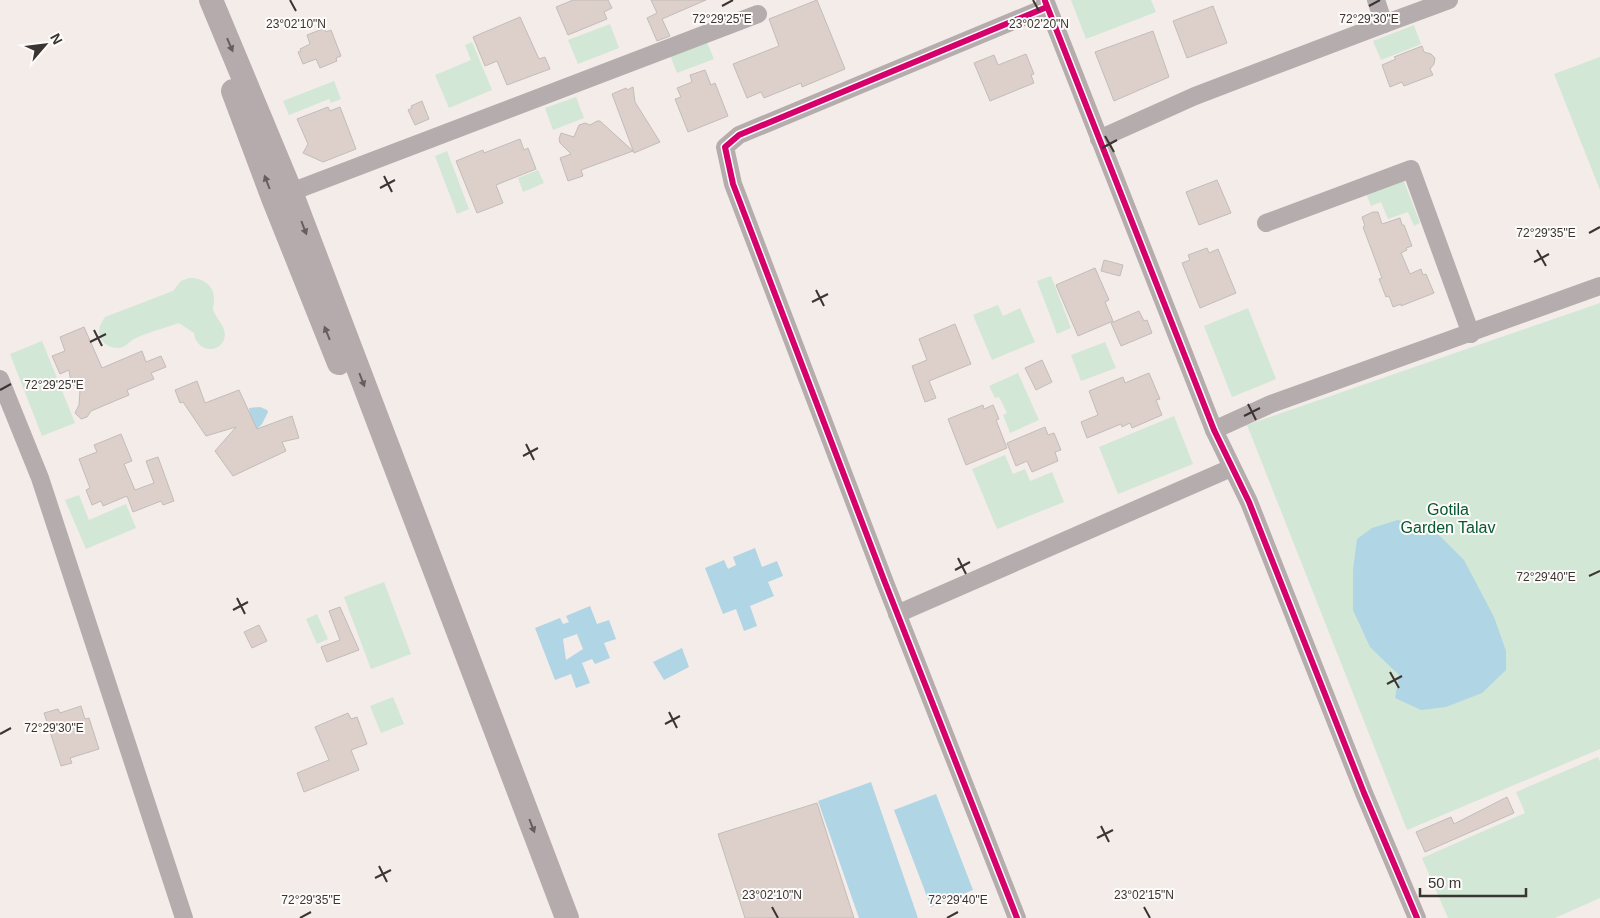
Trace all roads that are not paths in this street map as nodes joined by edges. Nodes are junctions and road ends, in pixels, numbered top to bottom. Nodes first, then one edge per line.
1 (194, 0) edge
2 (211, 0) edge
3 (1376, 0) edge
4 (1449, 0) edge
5 (1046, 3) edge
6 (758, 14) dead end
7 (1384, 24) junction
8 (1099, 139) junction
9 (291, 192) junction
10 (1266, 223) dead end
11 (1600, 286) edge
12 (1471, 334) junction
13 (0, 379) edge
14 (1214, 430) junction
15 (1232, 468) junction
16 (898, 614) junction
17 (184, 918) edge
18 (550, 918) edge
19 (567, 918) edge
20 (1017, 918) edge
21 (1417, 918) edge

18 -> 1 main road
2 -> 9 main road
3 - 7 street
4 - 7 street
5 - 8 street
5 - 16 street
6 - 9 street
7 - 8 street
8 - 14 street
9 -> 19 main road
10 - 12 street
11 - 12 street
12 - 14 street
13 - 17 street
14 - 15 street
15 - 16 street
15 - 21 street
16 - 20 street

